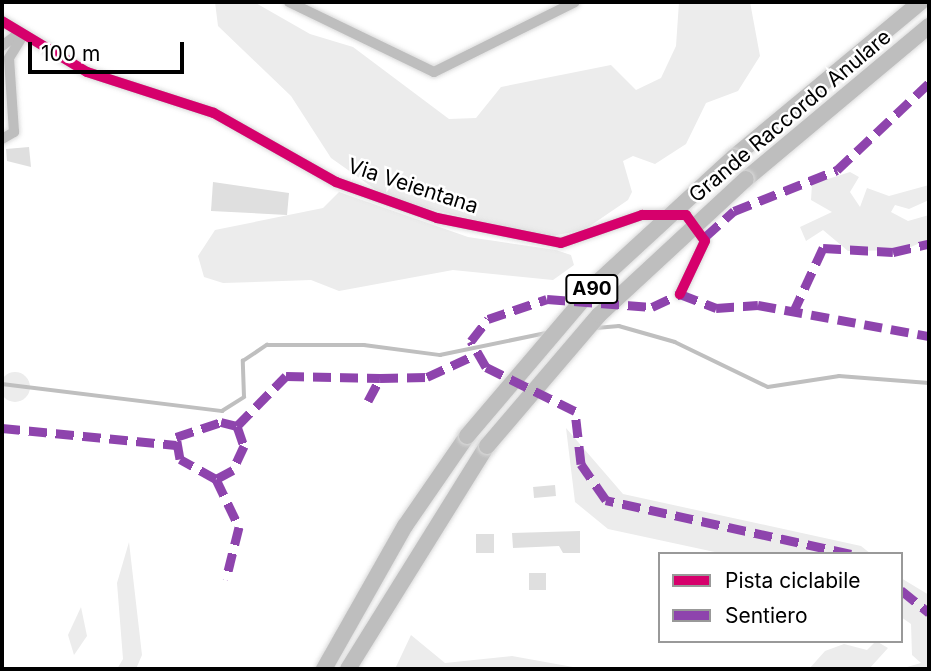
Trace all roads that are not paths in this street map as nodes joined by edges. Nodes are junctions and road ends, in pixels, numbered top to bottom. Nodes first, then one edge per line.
1 (289, 2) edge
2 (575, 2) edge
3 (921, 2) edge
4 (2, 13) edge
5 (2, 21) edge
6 (929, 26) edge
7 (21, 34) junction
8 (2, 47) edge
9 (7, 89) edge
10 (2, 139) edge
11 (680, 295) dead end
12 (324, 669) edge
13 (348, 669) edge

1 - 2 street
3 - 12 highway, Grande Raccordo Anulare / A90, bridge
4 - 7 street, Via Veientana
5 - 7 street, Via Veientana
6 - 13 highway, Grande Raccordo Anulare / A90, bridge
7 - 8 street
7 - 9 street
7 - 11 street, Via Veientana
9 - 10 street

